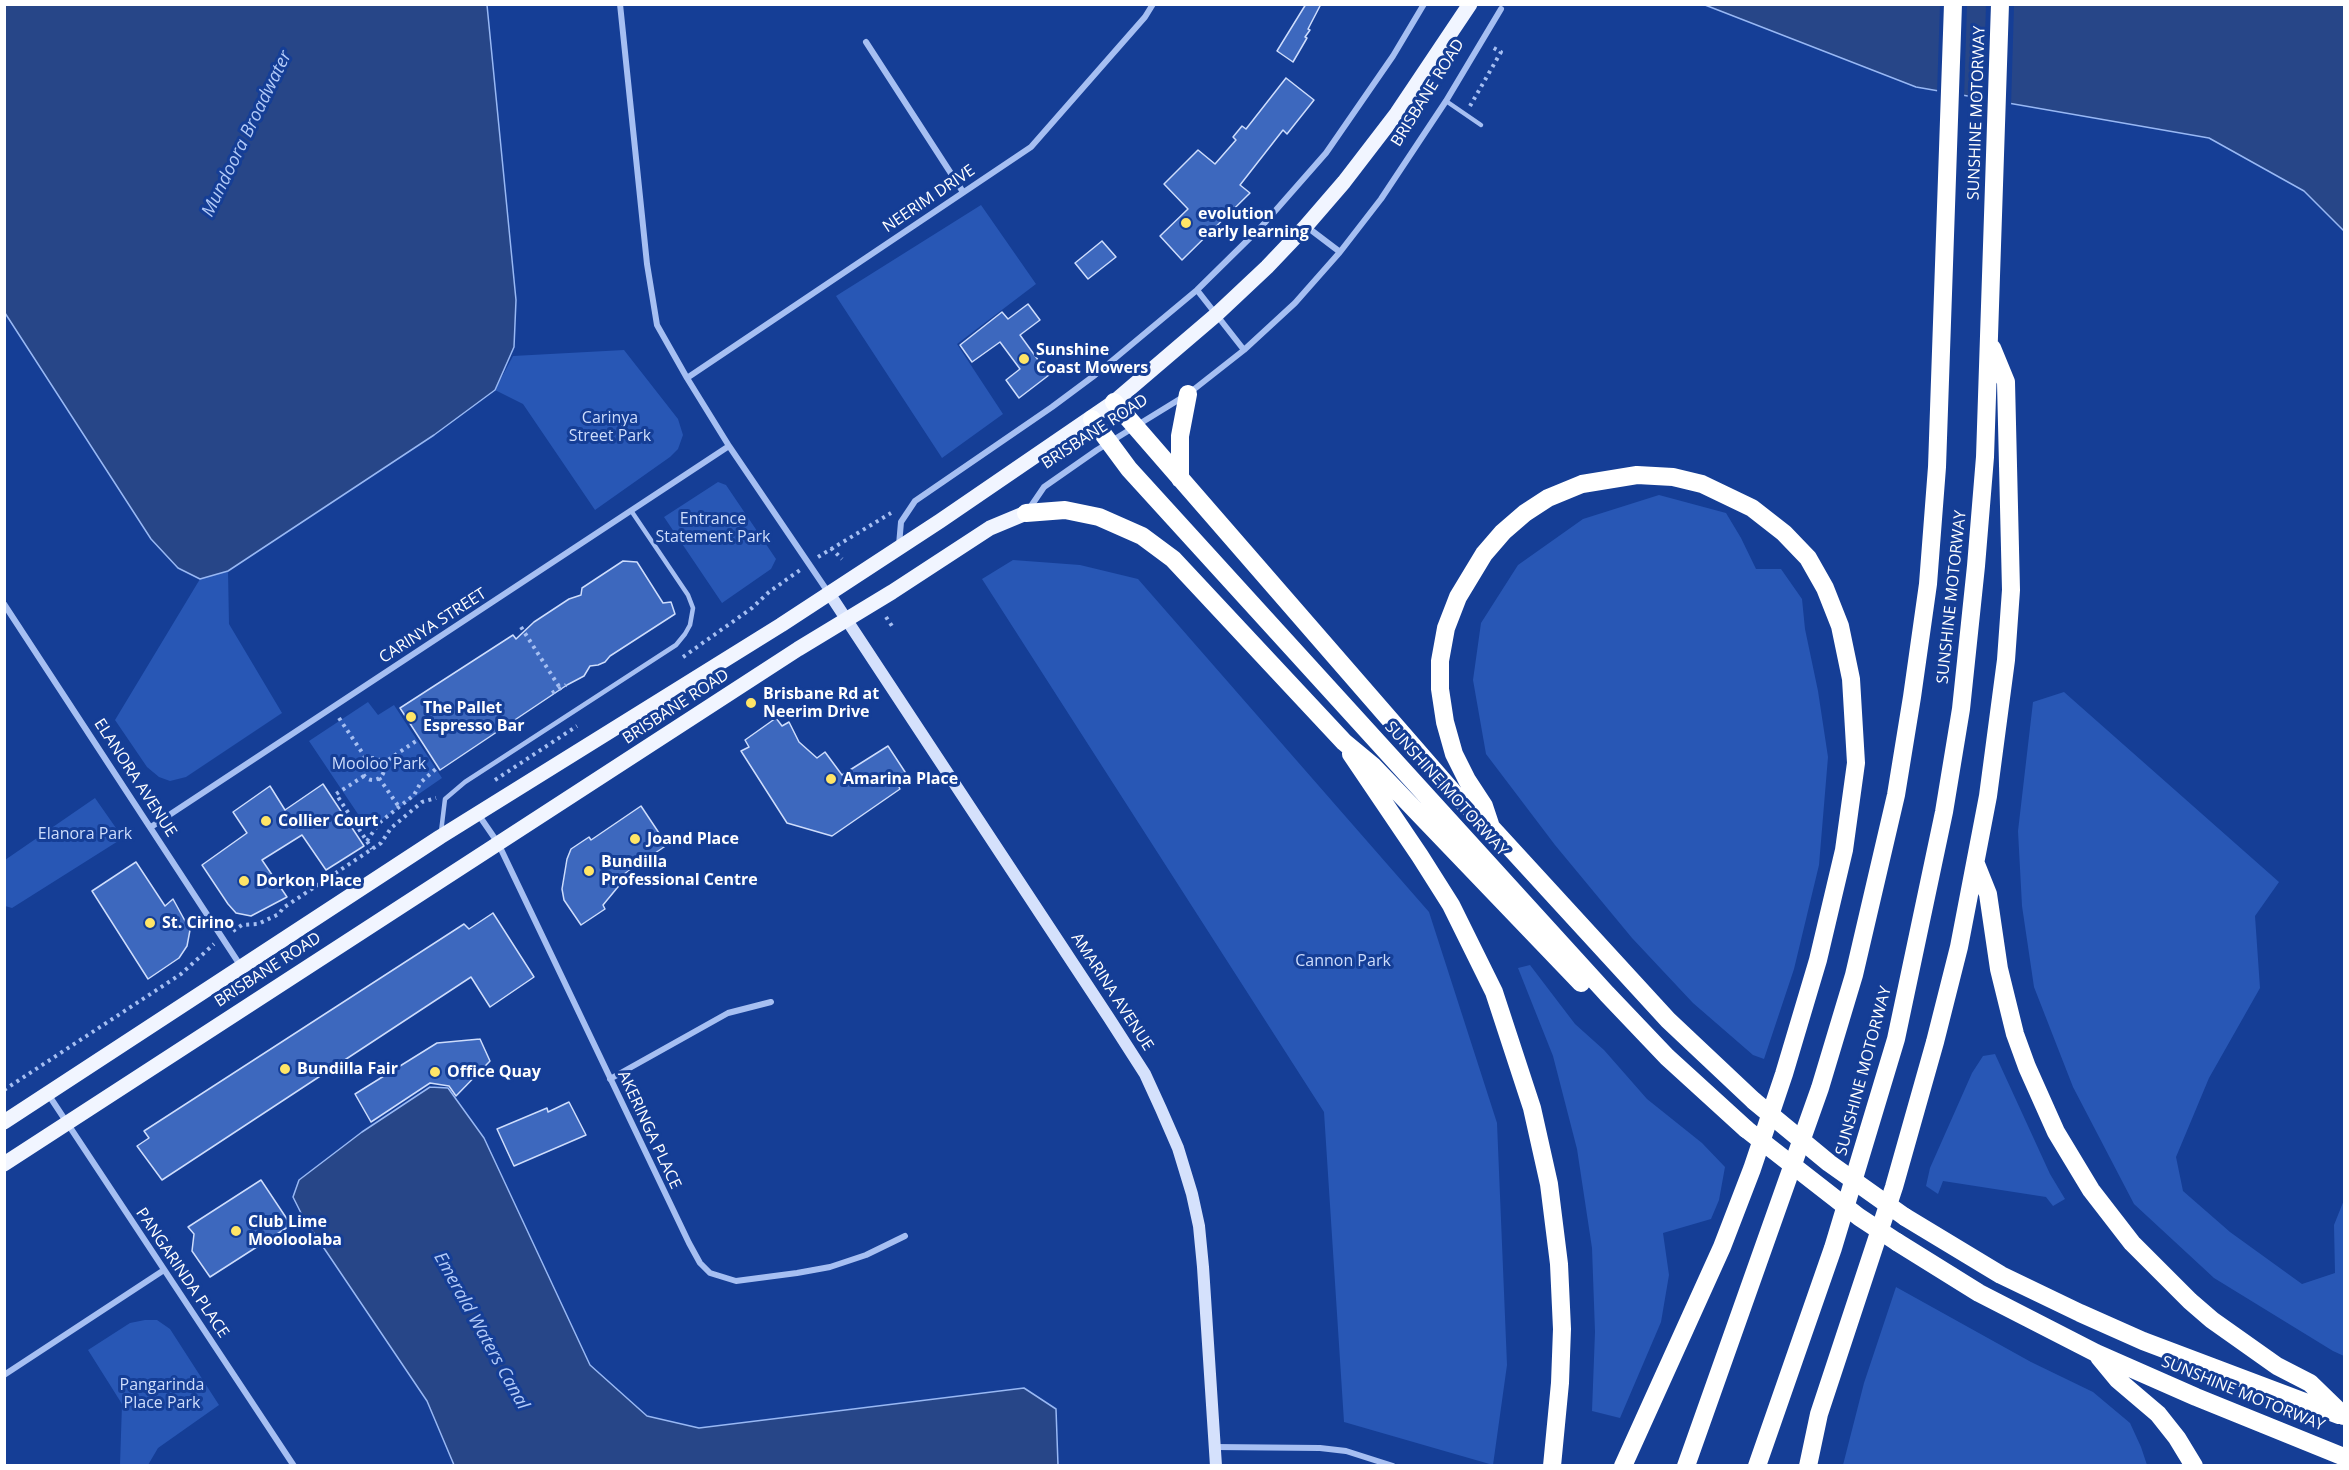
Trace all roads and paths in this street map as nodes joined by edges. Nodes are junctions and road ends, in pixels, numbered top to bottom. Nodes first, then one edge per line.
1 (620, 4) edge
2 (1153, 4) edge
3 (1424, 4) edge
4 (1470, 4) edge
5 (1953, 4) edge
6 (2000, 4) edge
7 (1501, 9) dead end
8 (1482, 41) junction
9 (866, 42) dead end
10 (1446, 101) junction
11 (1465, 114) junction
12 (1481, 125) dead end
13 (963, 192) junction
14 (1306, 226) junction
15 (1340, 252) junction
16 (1197, 290) junction
17 (1217, 314) junction
18 (1989, 340) junction
19 (1244, 350) junction
20 (687, 378) junction
21 (1188, 394) junction
22 (1114, 402) junction
23 (1092, 418) junction
24 (1135, 427) junction
25 (1109, 443) junction
26 (729, 446) junction
27 (1180, 479) junction
28 (632, 512) junction
29 (1026, 513) junction
30 (831, 548) dead end
31 (898, 548) junction
32 (843, 559) dead end
33 (829, 593) junction
34 (4, 604) edge
35 (886, 617) dead end
36 (847, 620) junction
37 (521, 627) dead end
38 (894, 628) dead end
39 (566, 685) dead end
40 (560, 688) junction
41 (552, 693) dead end
42 (332, 708) junction
43 (416, 741) dead end
44 (1344, 742) junction
45 (367, 760) junction
46 (382, 764) junction
47 (438, 768) dead end
48 (364, 776) junction
49 (379, 778) junction
50 (399, 807) junction
51 (478, 814) junction
52 (151, 827) junction
53 (1491, 827) junction
54 (440, 837) junction
55 (367, 841) junction
56 (498, 843) junction
57 (372, 849) dead end
58 (1976, 864) junction
59 (242, 968) junction
60 (771, 1002) dead end
61 (1634, 1022) junction
62 (610, 1079) junction
63 (48, 1094) junction
64 (4, 1122) edge
65 (67, 1122) junction
66 (4, 1164) edge
67 (905, 1236) dead end
68 (164, 1270) junction
69 (2096, 1353) junction
70 (4, 1375) edge
71 (2344, 1417) edge
72 (1215, 1447) junction
73 (2344, 1457) edge
74 (294, 1466) edge
75 (1216, 1466) edge
76 (1393, 1466) edge
77 (1552, 1466) edge
78 (1623, 1466) edge
79 (1686, 1466) edge
80 (1757, 1466) edge
81 (1808, 1466) edge
82 (2194, 1466) edge

1 - 20 street
2 - 13 street, NEERIM DRIVE
3 - 16 street
4 - 14 main road, BRISBANE ROAD
5 - 79 highway, SUNSHINE MOTORWAY
6 - 18 highway, SUNSHINE MOTORWAY
7 - 8 street, BRISBANE ROAD
8 - 10 street, BRISBANE ROAD
8 - 11 path
9 - 13 street
10 - 11 lane
10 - 15 street, BRISBANE ROAD
11 - 12 lane
13 - 20 street, NEERIM DRIVE
14 - 15 street
14 - 17 main road, BRISBANE ROAD
15 - 19 street, BRISBANE ROAD
16 - 17 street
16 - 31 street
17 - 19 street
17 - 22 main road, BRISBANE ROAD
18 - 58 highway
18 - 80 highway, SUNSHINE MOTORWAY
19 - 21 street, BRISBANE ROAD
20 - 26 street
21 - 24 street, BRISBANE ROAD
21 - 27 highway
22 - 23 main road, BRISBANE ROAD
22 - 24 highway, SUNSHINE MOTORWAY
23 - 25 highway, SUNSHINE MOTORWAY
23 - 31 main road, BRISBANE ROAD
24 - 25 street, BRISBANE ROAD
24 - 27 highway, SUNSHINE MOTORWAY
25 - 29 street, BRISBANE ROAD
25 - 61 highway, SUNSHINE MOTORWAY
26 - 28 street, CARINYA STREET
26 - 33 street
27 - 53 highway, SUNSHINE MOTORWAY
28 - 42 street, CARINYA STREET
28 - 54 lane
29 - 36 main road, BRISBANE ROAD
29 - 44 highway
30 - 32 path
31 - 33 main road, BRISBANE ROAD
33 - 36 street, AMARINA AVENUE
33 - 51 main road, BRISBANE ROAD
34 - 52 street, ELANORA AVENUE
35 - 38 path
36 - 56 main road, BRISBANE ROAD
36 - 72 street, AMARINA AVENUE
37 - 40 path
39 - 40 path
40 - 41 path
42 - 45 path
42 - 52 street, CARINYA STREET
43 - 46 path
44 - 61 highway
44 - 77 highway
45 - 46 path
45 - 48 path
46 - 49 path
47 - 50 path
48 - 49 path
48 - 55 path
49 - 50 path
50 - 55 path
51 - 54 main road, BRISBANE ROAD
51 - 56 street, AKERINGA PLACE
52 - 59 street, ELANORA AVENUE
53 - 71 highway, SUNSHINE MOTORWAY, bridge
53 - 78 highway
54 - 59 main road, BRISBANE ROAD
55 - 57 path
56 - 62 street, AKERINGA PLACE
56 - 65 main road, BRISBANE ROAD
58 - 71 highway
58 - 81 highway
59 - 63 main road, BRISBANE ROAD
60 - 62 street
61 - 69 highway, SUNSHINE MOTORWAY, bridge
62 - 67 street, AKERINGA PLACE
63 - 64 main road, BRISBANE ROAD
63 - 65 street, PANGARINDA PLACE
65 - 66 main road, BRISBANE ROAD
65 - 68 street, PANGARINDA PLACE
68 - 70 street
68 - 74 street, PANGARINDA PLACE
69 - 73 highway, SUNSHINE MOTORWAY
69 - 82 highway
72 - 75 street, AMARINA AVENUE
72 - 76 street

